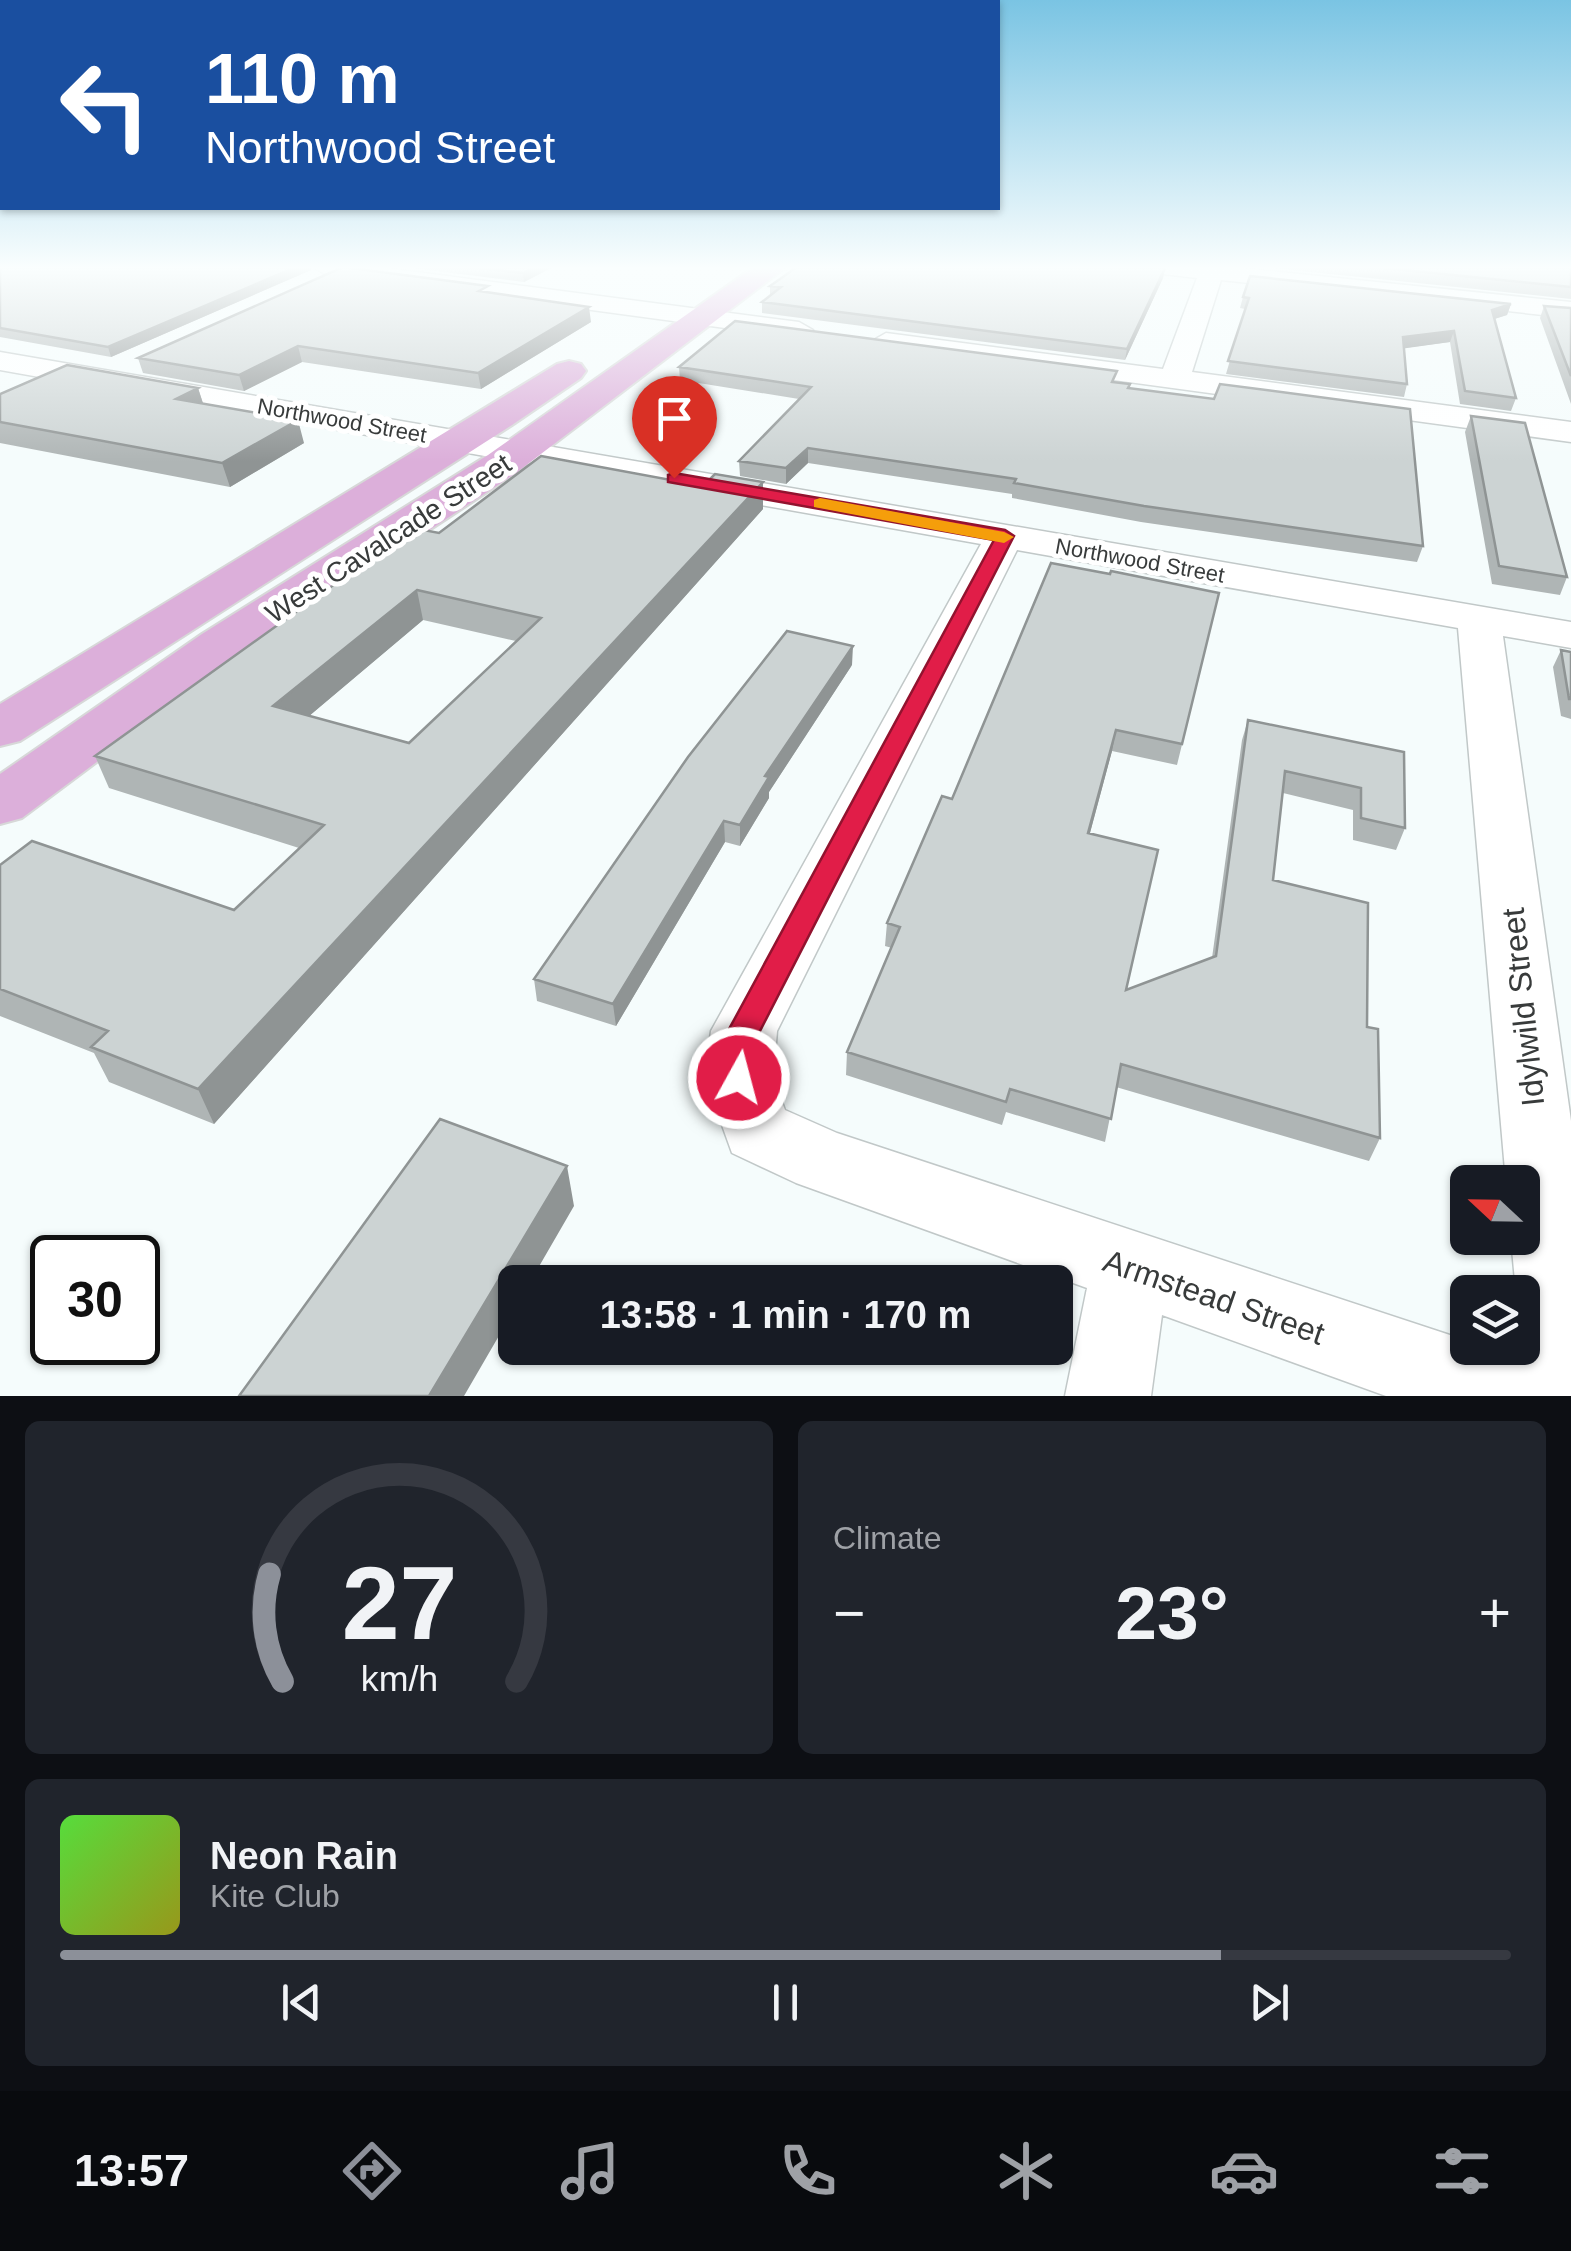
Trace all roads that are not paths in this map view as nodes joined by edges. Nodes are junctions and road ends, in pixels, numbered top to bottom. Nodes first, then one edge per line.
1 (626, 332) edge
2 (685, 332) edge
3 (819, 332) edge
4 (1191, 332) edge
5 (826, 333) edge
6 (864, 338) edge
7 (150, 354) edge
8 (0, 361) edge
9 (98, 378) junction
10 (1175, 378) junction
11 (1571, 432) edge
12 (464, 442) junction
13 (520, 452) junction
14 (1005, 536) junction
15 (1479, 619) junction
16 (1571, 635) edge
17 (10, 722) edge
18 (93, 737) junction
19 (0, 804) edge
20 (1130, 1269) junction
21 (1108, 1396) edge
22 (1504, 1396) edge
23 (1567, 1396) edge

1 - 12 main road, West Cavalcade Street
2 - 13 main road, West Cavalcade Street
3 - 5 street
4 - 10 street
6 - 10 street
7 - 9 street
8 - 9 street, Northwood Street
9 - 12 street, Northwood Street
10 - 11 street
12 - 13 street, Northwood Street
12 - 17 main road, West Cavalcade Street
13 - 14 street, Northwood Street
13 - 18 main road, West Cavalcade Street
14 - 15 street, Northwood Street
14 - 20 street, Armstead Street
15 - 16 street, Northwood Street
15 - 23 street, Idylwild Street
17 - 18 main road
18 - 19 main road, West Cavalcade Street
20 - 21 street
20 - 22 street, Armstead Street

